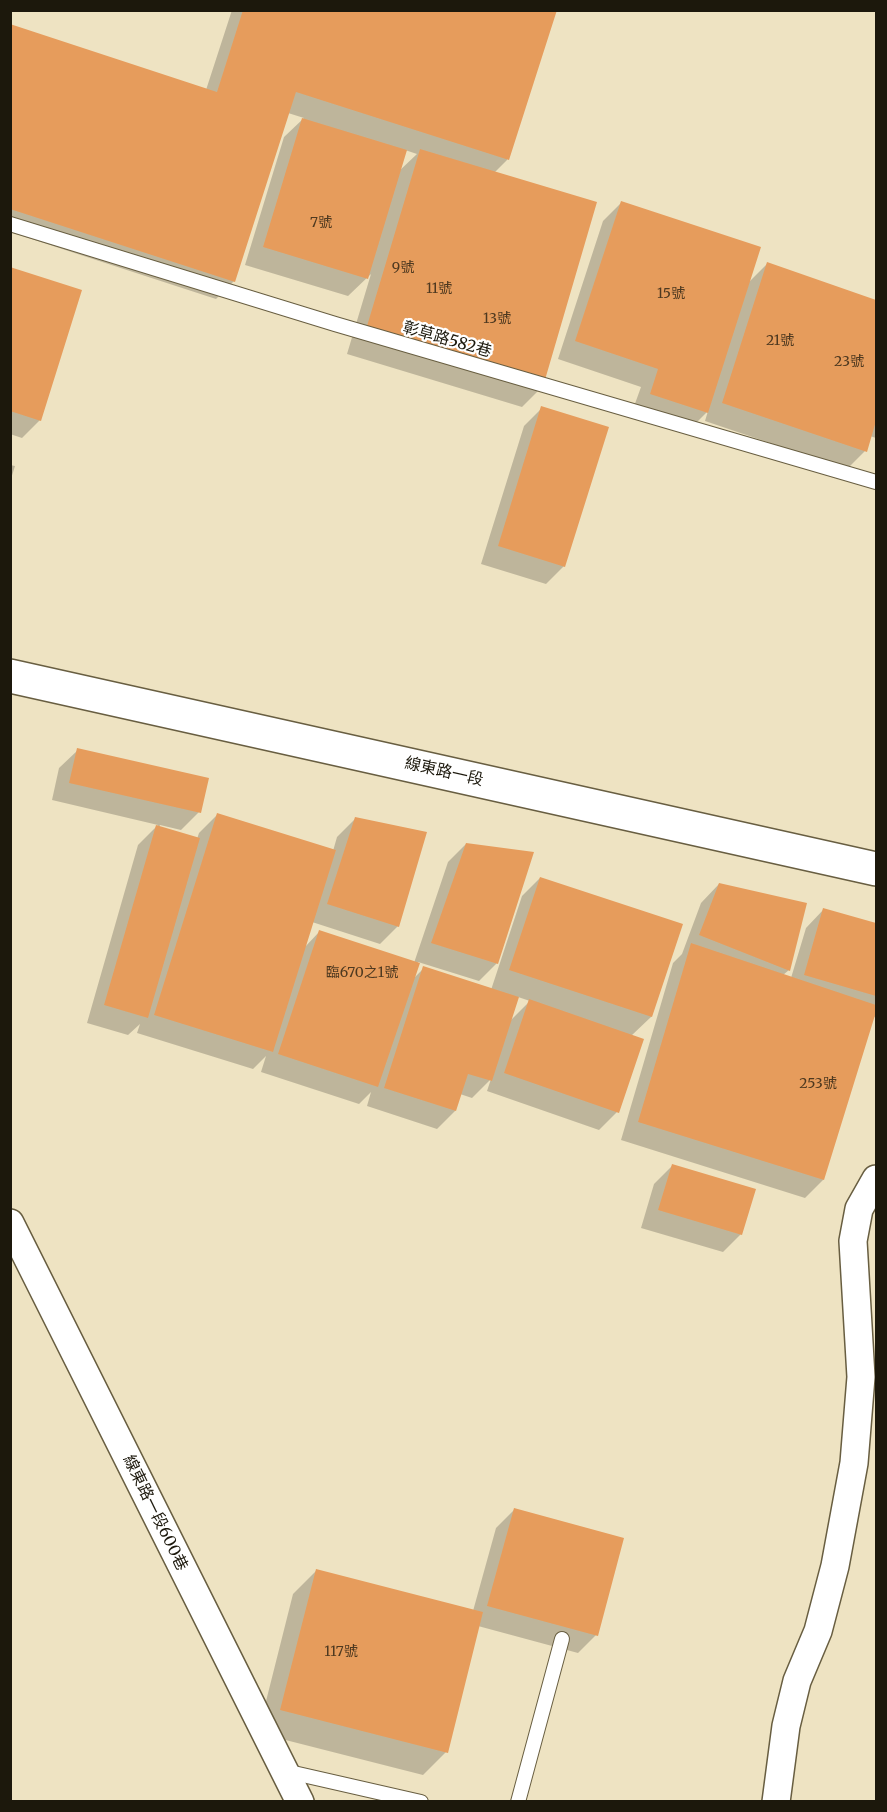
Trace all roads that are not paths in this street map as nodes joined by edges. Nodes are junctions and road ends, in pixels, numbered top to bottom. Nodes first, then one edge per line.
1 (10, 224) edge
2 (876, 482) edge
3 (10, 676) edge
4 (876, 869) edge
5 (876, 1179) edge
6 (10, 1223) edge
7 (562, 1639) dead end
8 (283, 1770) junction
9 (300, 1802) edge
10 (421, 1802) edge
11 (518, 1802) edge
12 (776, 1802) edge

1 - 2 lane, 彰草路582巷
3 - 4 main road, 線東路一段
5 - 12 street
6 - 8 street, 線東路一段600巷
7 - 11 lane
8 - 9 street, 線東路一段600巷
8 - 10 lane

